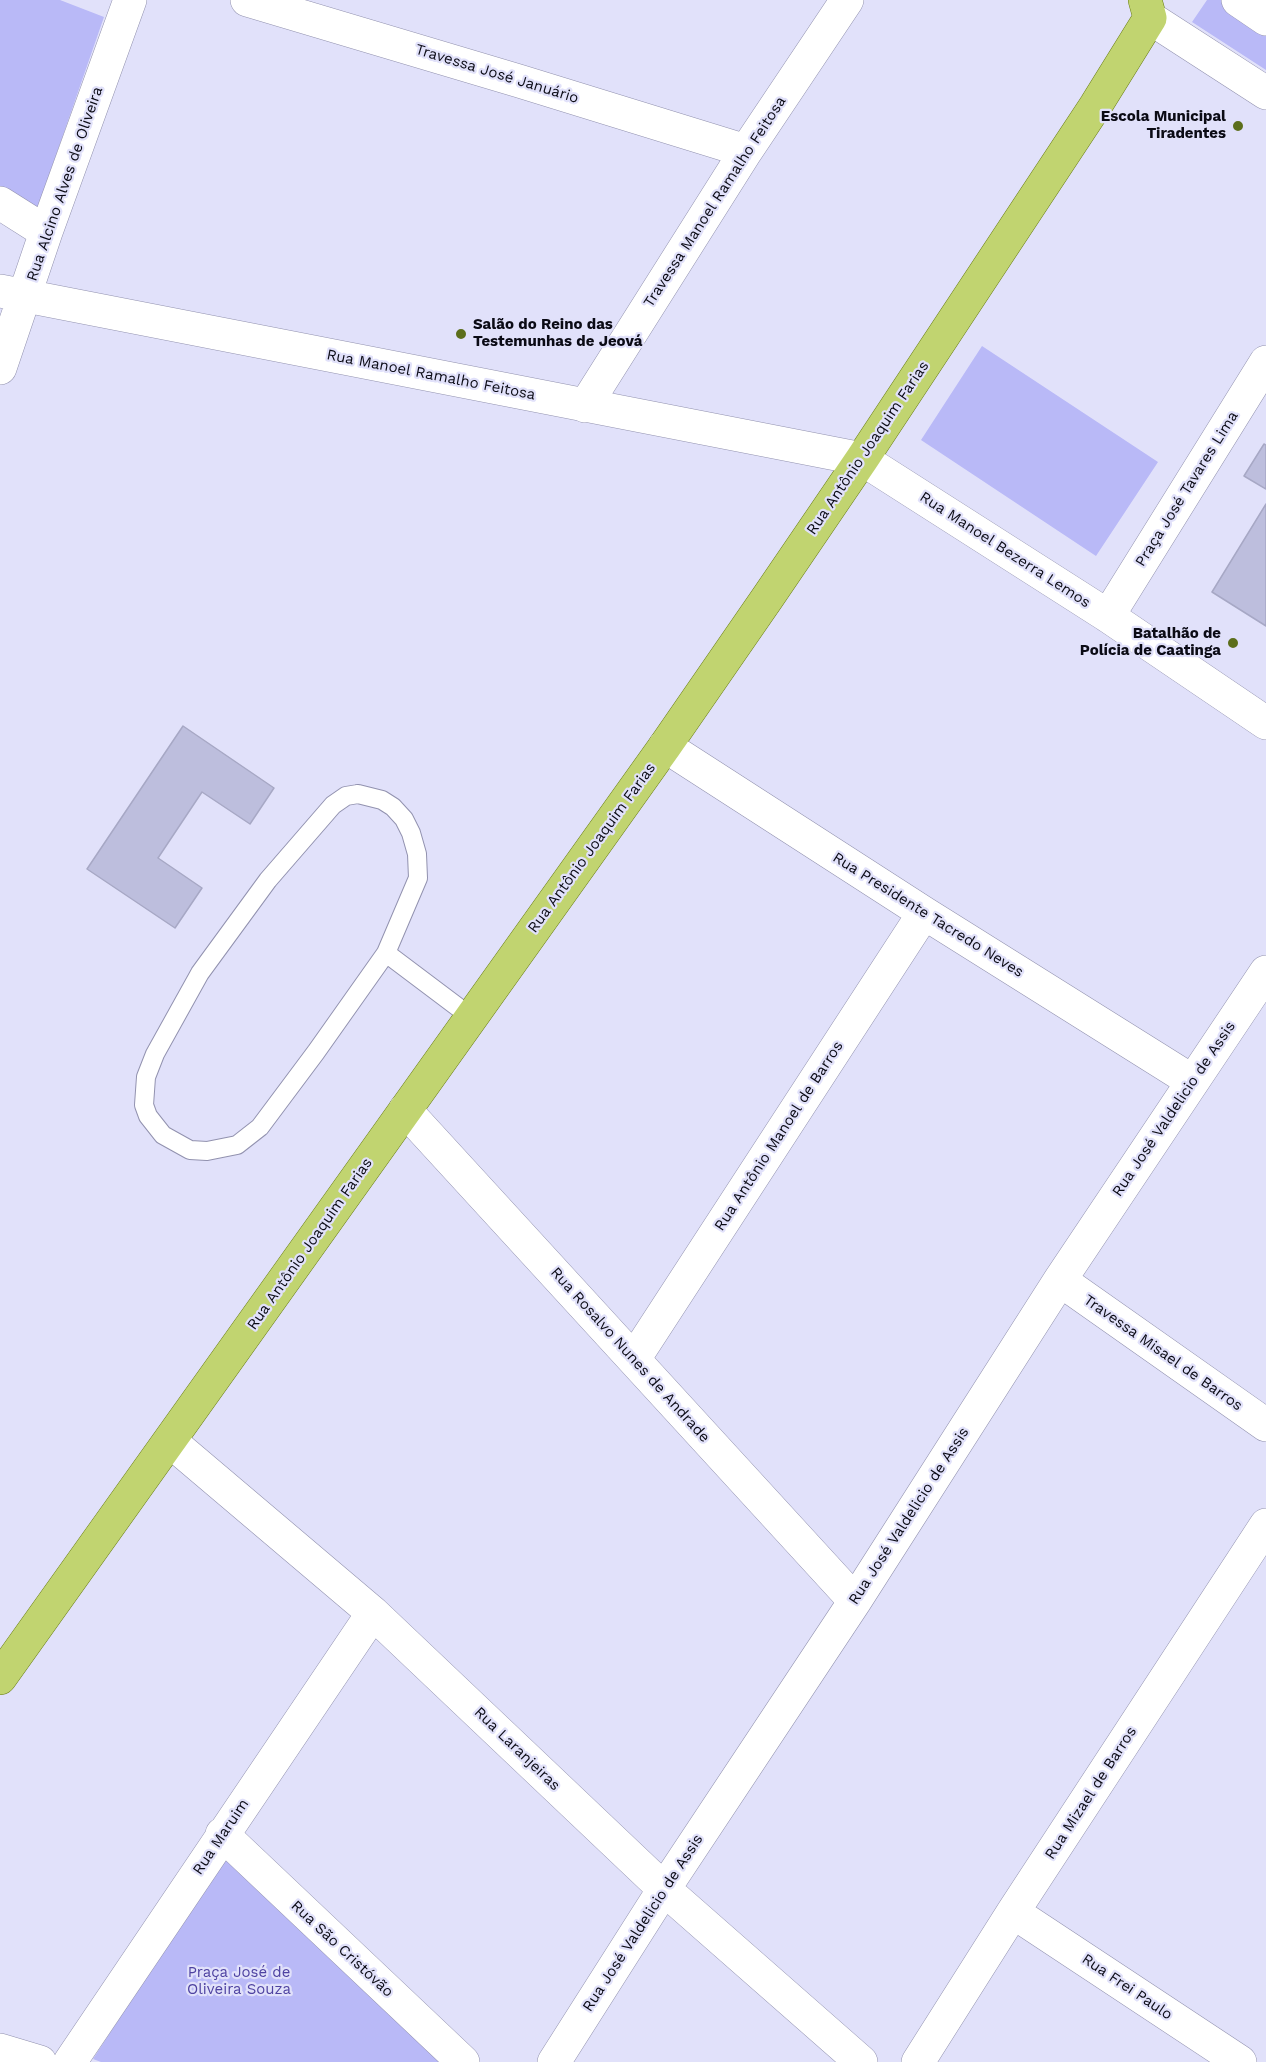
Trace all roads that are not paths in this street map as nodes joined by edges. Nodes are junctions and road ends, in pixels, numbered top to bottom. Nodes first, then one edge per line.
1 (247, 0) edge
2 (847, 0) edge
3 (1238, 0) edge
4 (119, 3) edge
5 (1140, 6) edge
6 (1266, 19) edge
7 (1266, 93) edge
8 (746, 151) junction
9 (0, 203) edge
10 (46, 232) junction
11 (13, 293) edge
12 (1266, 362) edge
13 (0, 368) edge
14 (585, 406) junction
15 (862, 459) junction
16 (1108, 616) junction
17 (1266, 723) edge
18 (665, 746) junction
19 (924, 913) junction
20 (386, 953) junction
21 (1266, 972) edge
22 (471, 1017) junction
23 (1192, 1081) junction
24 (405, 1110) junction
25 (1060, 1280) junction
26 (634, 1359) junction
27 (1266, 1425) edge
28 (170, 1441) junction
29 (1266, 1525) edge
30 (855, 1600) junction
31 (373, 1613) junction
32 (0, 1678) edge
33 (222, 1834) junction
34 (664, 1889) junction
35 (1013, 1912) junction
36 (0, 2050) edge
37 (40, 2062) edge
38 (70, 2062) edge
39 (463, 2062) edge
40 (554, 2062) edge
41 (861, 2062) edge
42 (918, 2062) edge
43 (1240, 2062) edge

1 - 8 street, Travessa José Januário
2 - 8 street, Travessa Manoel Ramalho Feitosa
3 - 6 street
4 - 10 street, Rua Alcino Alves de Oliveira
5 - 7 street
5 - 15 main road, Rua Antônio Joaquim Farias
8 - 14 street, Travessa Manoel Ramalho Feitosa
9 - 10 street
10 - 11 street, Rua Alcino Alves de Oliveira
11 - 13 street, Rua Alcino Alves de Oliveira
11 - 14 street, Rua Manoel Ramalho Feitosa
12 - 16 street, Praça José Tavares Lima
14 - 15 street, Rua Manoel Ramalho Feitosa
15 - 16 street, Rua Manoel Bezerra Lemos
15 - 18 main road, Rua Antônio Joaquim Farias
16 - 17 street, Rua Manoel Bezerra Lemos
18 - 19 street, Rua Presidente Tacredo Neves
18 - 22 main road, Rua Antônio Joaquim Farias
19 - 23 street, Rua Presidente Tacredo Neves
19 - 26 street, Rua Antônio Manoel de Barros
20 - 20 lane
20 - 22 lane
21 - 23 street, Rua José Valdelicio de Assis
22 - 24 main road, Rua Antônio Joaquim Farias
23 - 25 street, Rua José Valdelicio de Assis
24 - 26 street, Rua Rosalvo Nunes de Andrade
24 - 28 main road, Rua Antônio Joaquim Farias
25 - 27 street, Travessa Misael de Barros
25 - 30 street, Rua José Valdelicio de Assis
26 - 30 street, Rua Rosalvo Nunes de Andrade
28 - 31 street, Rua Laranjeiras
28 - 32 main road, Rua Antônio Joaquim Farias
29 - 35 street, Rua Mizael de Barros
30 - 34 street, Rua José Valdelicio de Assis
31 - 33 street, Rua Maruim
31 - 34 street, Rua Laranjeiras
33 - 38 street, Rua Maruim
33 - 39 street, Rua São Cristóvão
34 - 40 street, Rua José Valdelicio de Assis
34 - 41 street, Rua Laranjeiras
35 - 42 street, Rua Mizael de Barros
35 - 43 street, Rua Frei Paulo
36 - 37 street

